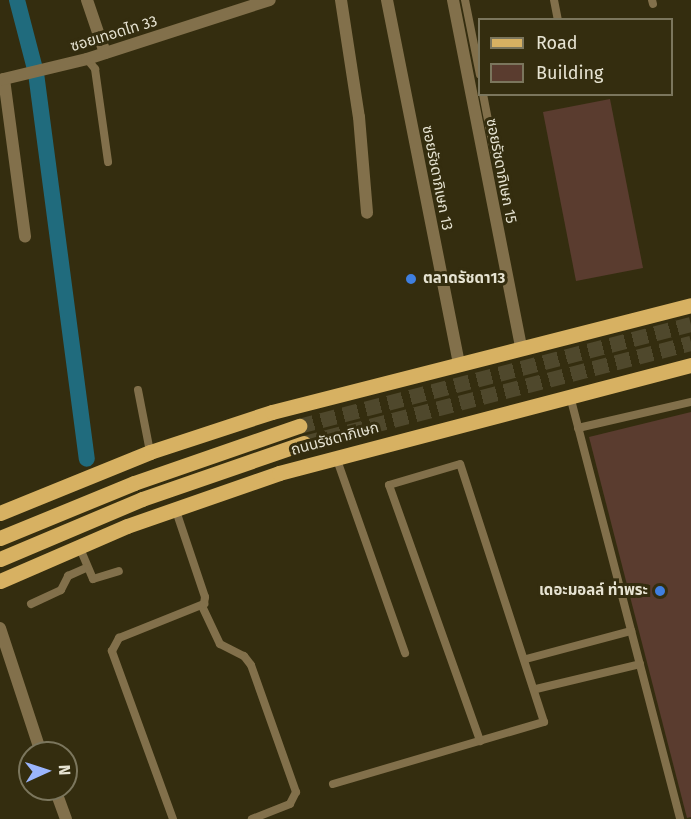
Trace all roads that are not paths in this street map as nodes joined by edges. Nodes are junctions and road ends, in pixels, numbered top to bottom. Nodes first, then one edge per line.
1 (87, 0) edge
2 (270, 0) edge
3 (341, 0) edge
4 (387, 0) edge
5 (453, 0) edge
6 (465, 0) edge
7 (554, 0) edge
8 (250, 3) edge
9 (558, 18) edge
10 (105, 53) junction
11 (87, 59) junction
12 (478, 65) edge
13 (2, 79) edge
14 (483, 96) edge
15 (494, 151) dead end
16 (108, 162) dead end
17 (367, 213) dead end
18 (25, 237) dead end
19 (691, 305) edge
20 (521, 347) junction
21 (459, 362) junction
22 (691, 365) edge
23 (138, 390) dead end
24 (570, 396) junction
25 (691, 402) edge
26 (299, 426) tunnel mouth
27 (578, 428) junction
28 (304, 443) tunnel mouth
29 (150, 452) junction
30 (336, 457) junction
31 (175, 508) junction
32 (0, 513) edge
33 (0, 538) edge
34 (79, 546) junction
35 (0, 559) edge
36 (86, 568) junction
37 (119, 571) dead end
38 (0, 581) edge
39 (31, 604) dead end
40 (202, 606) junction
41 (0, 628) edge
42 (632, 632) junction
43 (405, 653) dead end
44 (526, 659) junction
45 (640, 664) junction
46 (536, 689) junction
47 (37, 741) edge
48 (480, 741) junction
49 (333, 784) dead end
50 (59, 801) edge
51 (66, 819) edge
52 (173, 819) edge
53 (252, 819) edge
54 (680, 819) edge

1 - 10 street
2 - 8 street, ซอยเทอดไท 33
3 - 17 street
4 - 21 street, ซอยรัชดาภิเษก 13
5 - 20 street, ซอยรัชดาภิเษก 15
6 - 12 lane
7 - 9 lane
8 - 10 street, ซอยเทอดไท 33
10 - 11 street, ซอยเทอดไท 33
11 - 13 street, ซอยเทอดไท 33
11 - 16 lane
13 - 18 street
14 - 15 lane
19 - 20 main road
20 - 21 main road
21 - 29 main road
22 - 24 main road, ถนนรัชดาภิเษก
23 - 29 lane
24 - 27 lane
24 - 30 main road, ถนนรัชดาภิเษก
25 - 27 lane
26 - 33 main road
27 - 42 lane
28 - 35 main road
29 - 32 main road
30 - 31 main road, ถนนรัชดาภิเษก
30 - 43 lane
31 - 34 main road, ถนนรัชดาภิเษก
31 - 40 lane
34 - 36 lane
34 - 38 main road, ถนนรัชดาภิเษก
36 - 37 lane
36 - 39 lane
40 - 52 lane
40 - 53 lane
41 - 47 street
42 - 44 lane
42 - 45 lane
44 - 46 lane
44 - 48 lane
45 - 46 lane
45 - 54 lane
46 - 48 lane
48 - 49 lane
50 - 51 street

